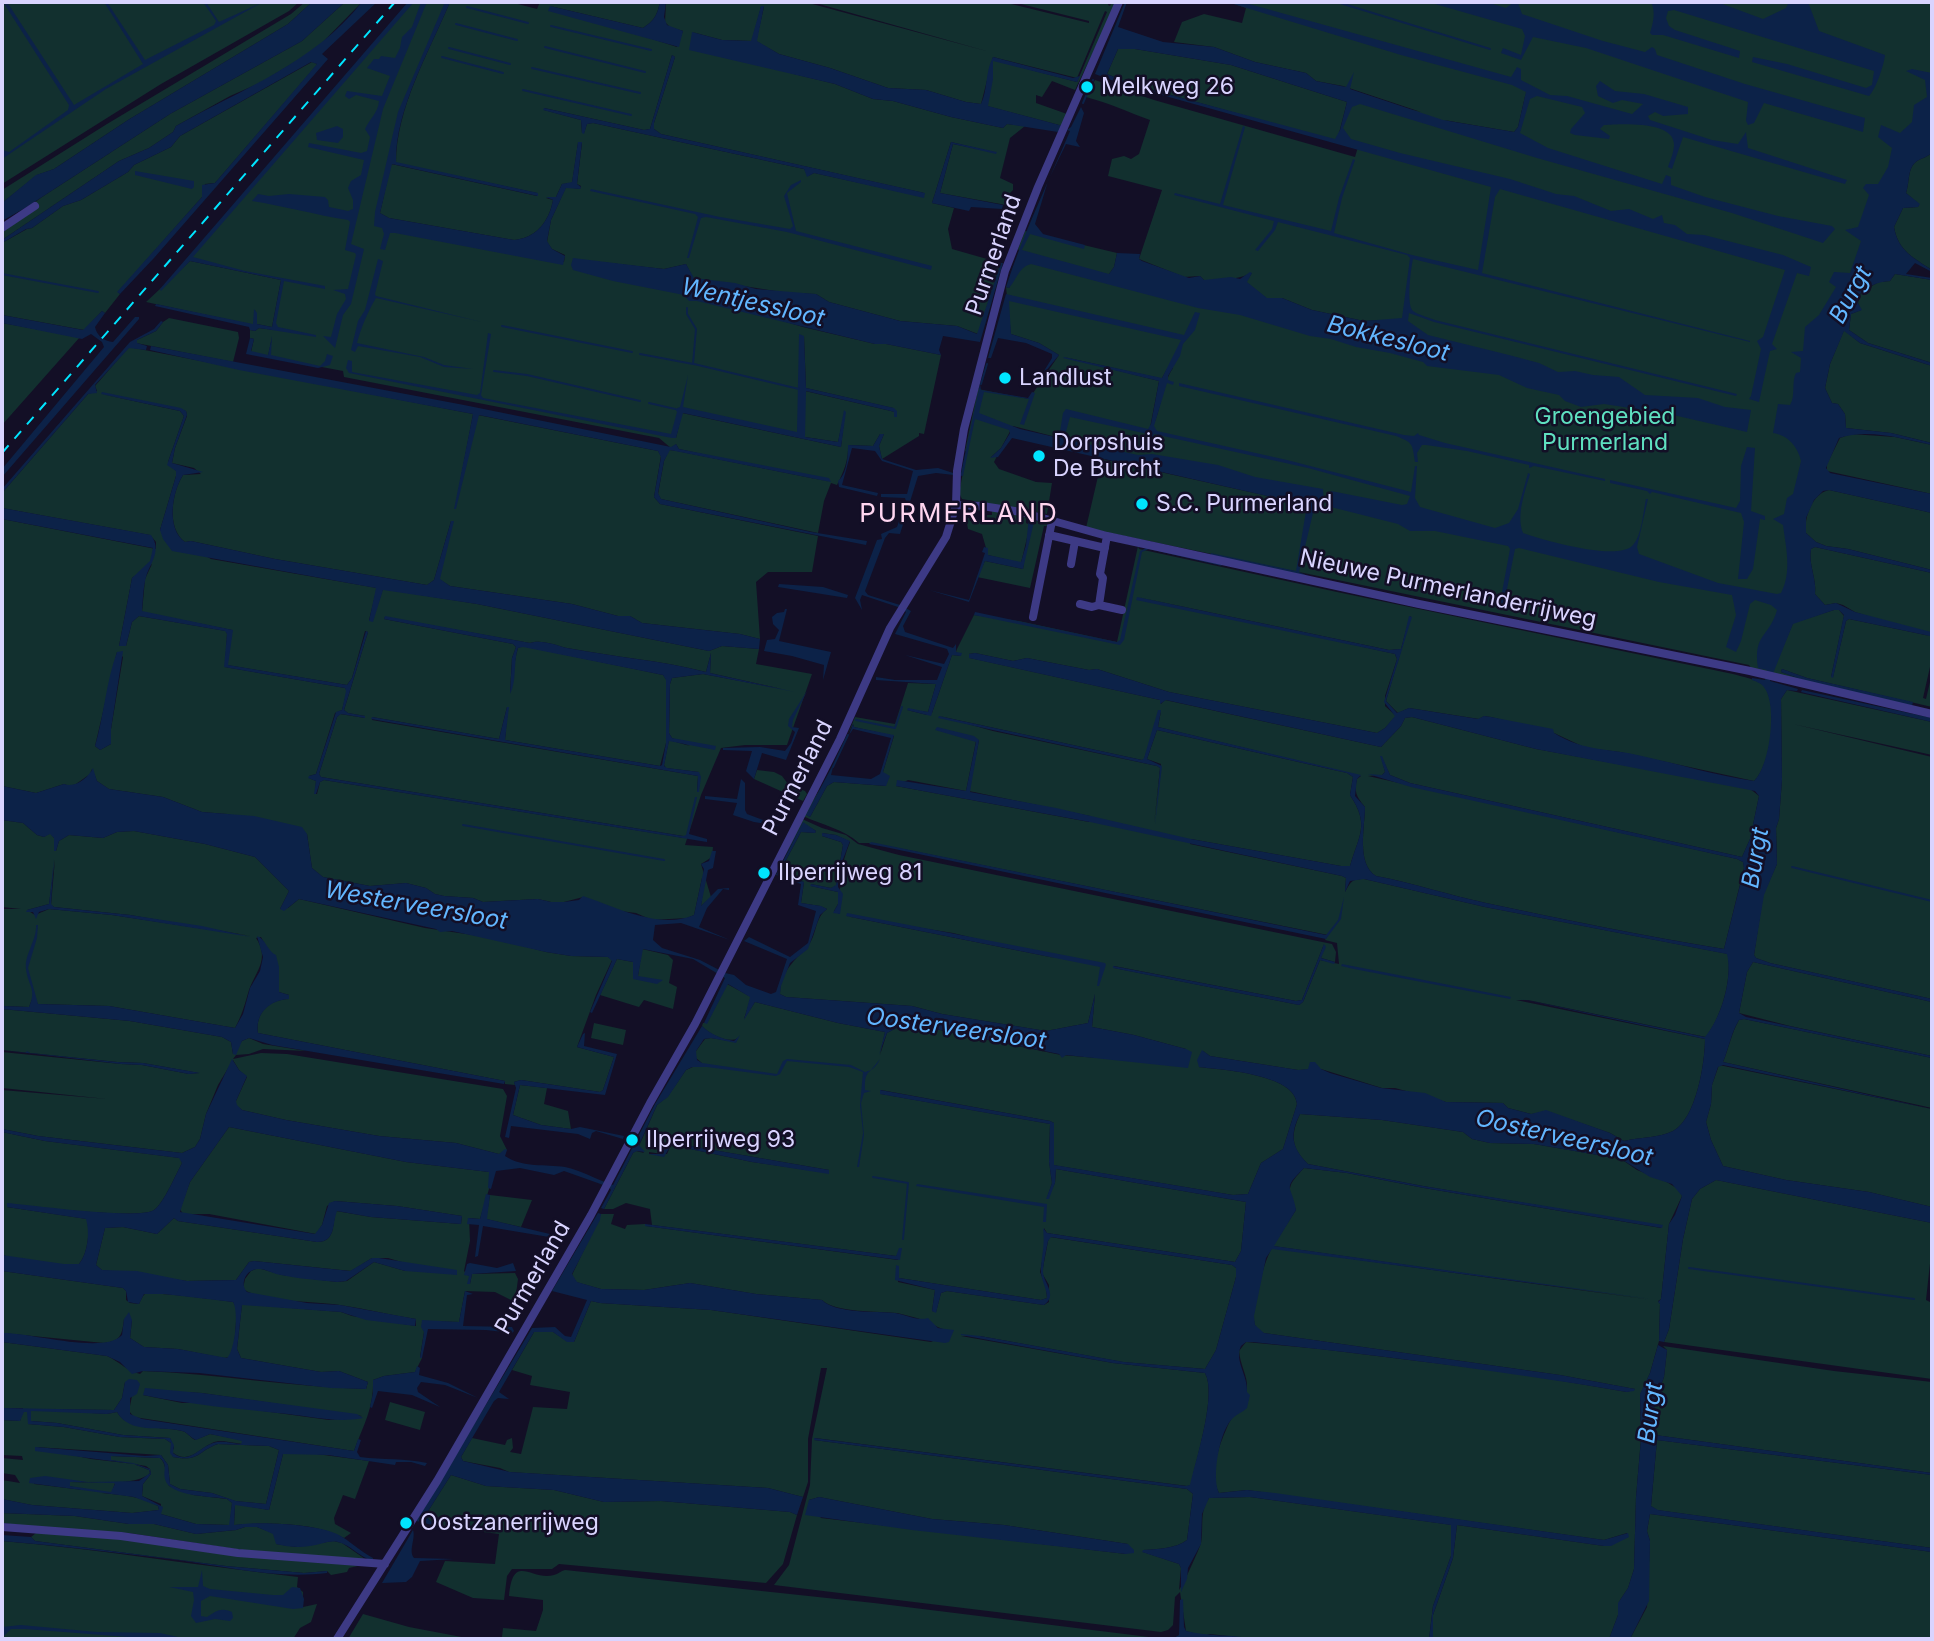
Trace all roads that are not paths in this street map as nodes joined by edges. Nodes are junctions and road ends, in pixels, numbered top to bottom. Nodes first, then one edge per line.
1 (1119, 2) edge
2 (35, 206) dead end
3 (2, 228) edge
4 (956, 505) junction
5 (1052, 521) junction
6 (1049, 535) junction
7 (1107, 536) junction
8 (1075, 541) junction
9 (1105, 548) junction
10 (1071, 564) dead end
11 (1080, 604) dead end
12 (1099, 605) junction
13 (1122, 610) dead end
14 (1033, 617) dead end
15 (1932, 715) edge
16 (2, 1527) edge
17 (385, 1564) junction
18 (337, 1639) edge

1 - 4 street, Purmerland
2 - 3 street
4 - 5 street, Nieuwe Purmerlanderrijweg
4 - 17 street, Purmerland
5 - 6 street
5 - 7 street, Nieuwe Purmerlanderrijweg
6 - 8 street
6 - 14 street
7 - 9 street
7 - 15 street, Nieuwe Purmerlanderrijweg
8 - 9 street
8 - 10 street
9 - 12 street
11 - 12 street
12 - 13 street
16 - 17 street
17 - 18 street, Purmerland

